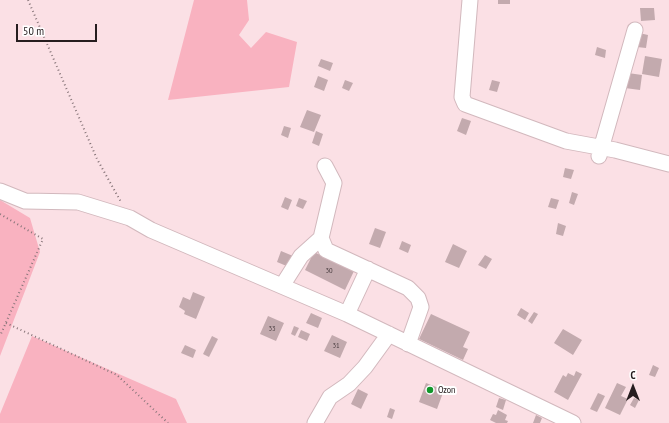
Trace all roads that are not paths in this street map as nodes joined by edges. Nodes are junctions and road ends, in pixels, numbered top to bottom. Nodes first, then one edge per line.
1 (470, 0) edge
2 (635, 30) dead end
3 (600, 152) junction
4 (669, 164) edge
5 (325, 166) dead end
6 (0, 191) edge
7 (321, 238) junction
8 (368, 269) junction
9 (282, 286) junction
10 (347, 314) junction
11 (389, 334) junction
12 (408, 344) junction
13 (315, 423) edge
14 (573, 423) edge

1 - 3 street
2 - 3 street
3 - 4 street
5 - 7 street
6 - 9 street
7 - 8 street
7 - 9 street
8 - 10 street
8 - 12 street
9 - 10 street
10 - 11 street
11 - 12 street
11 - 13 street
12 - 14 street

